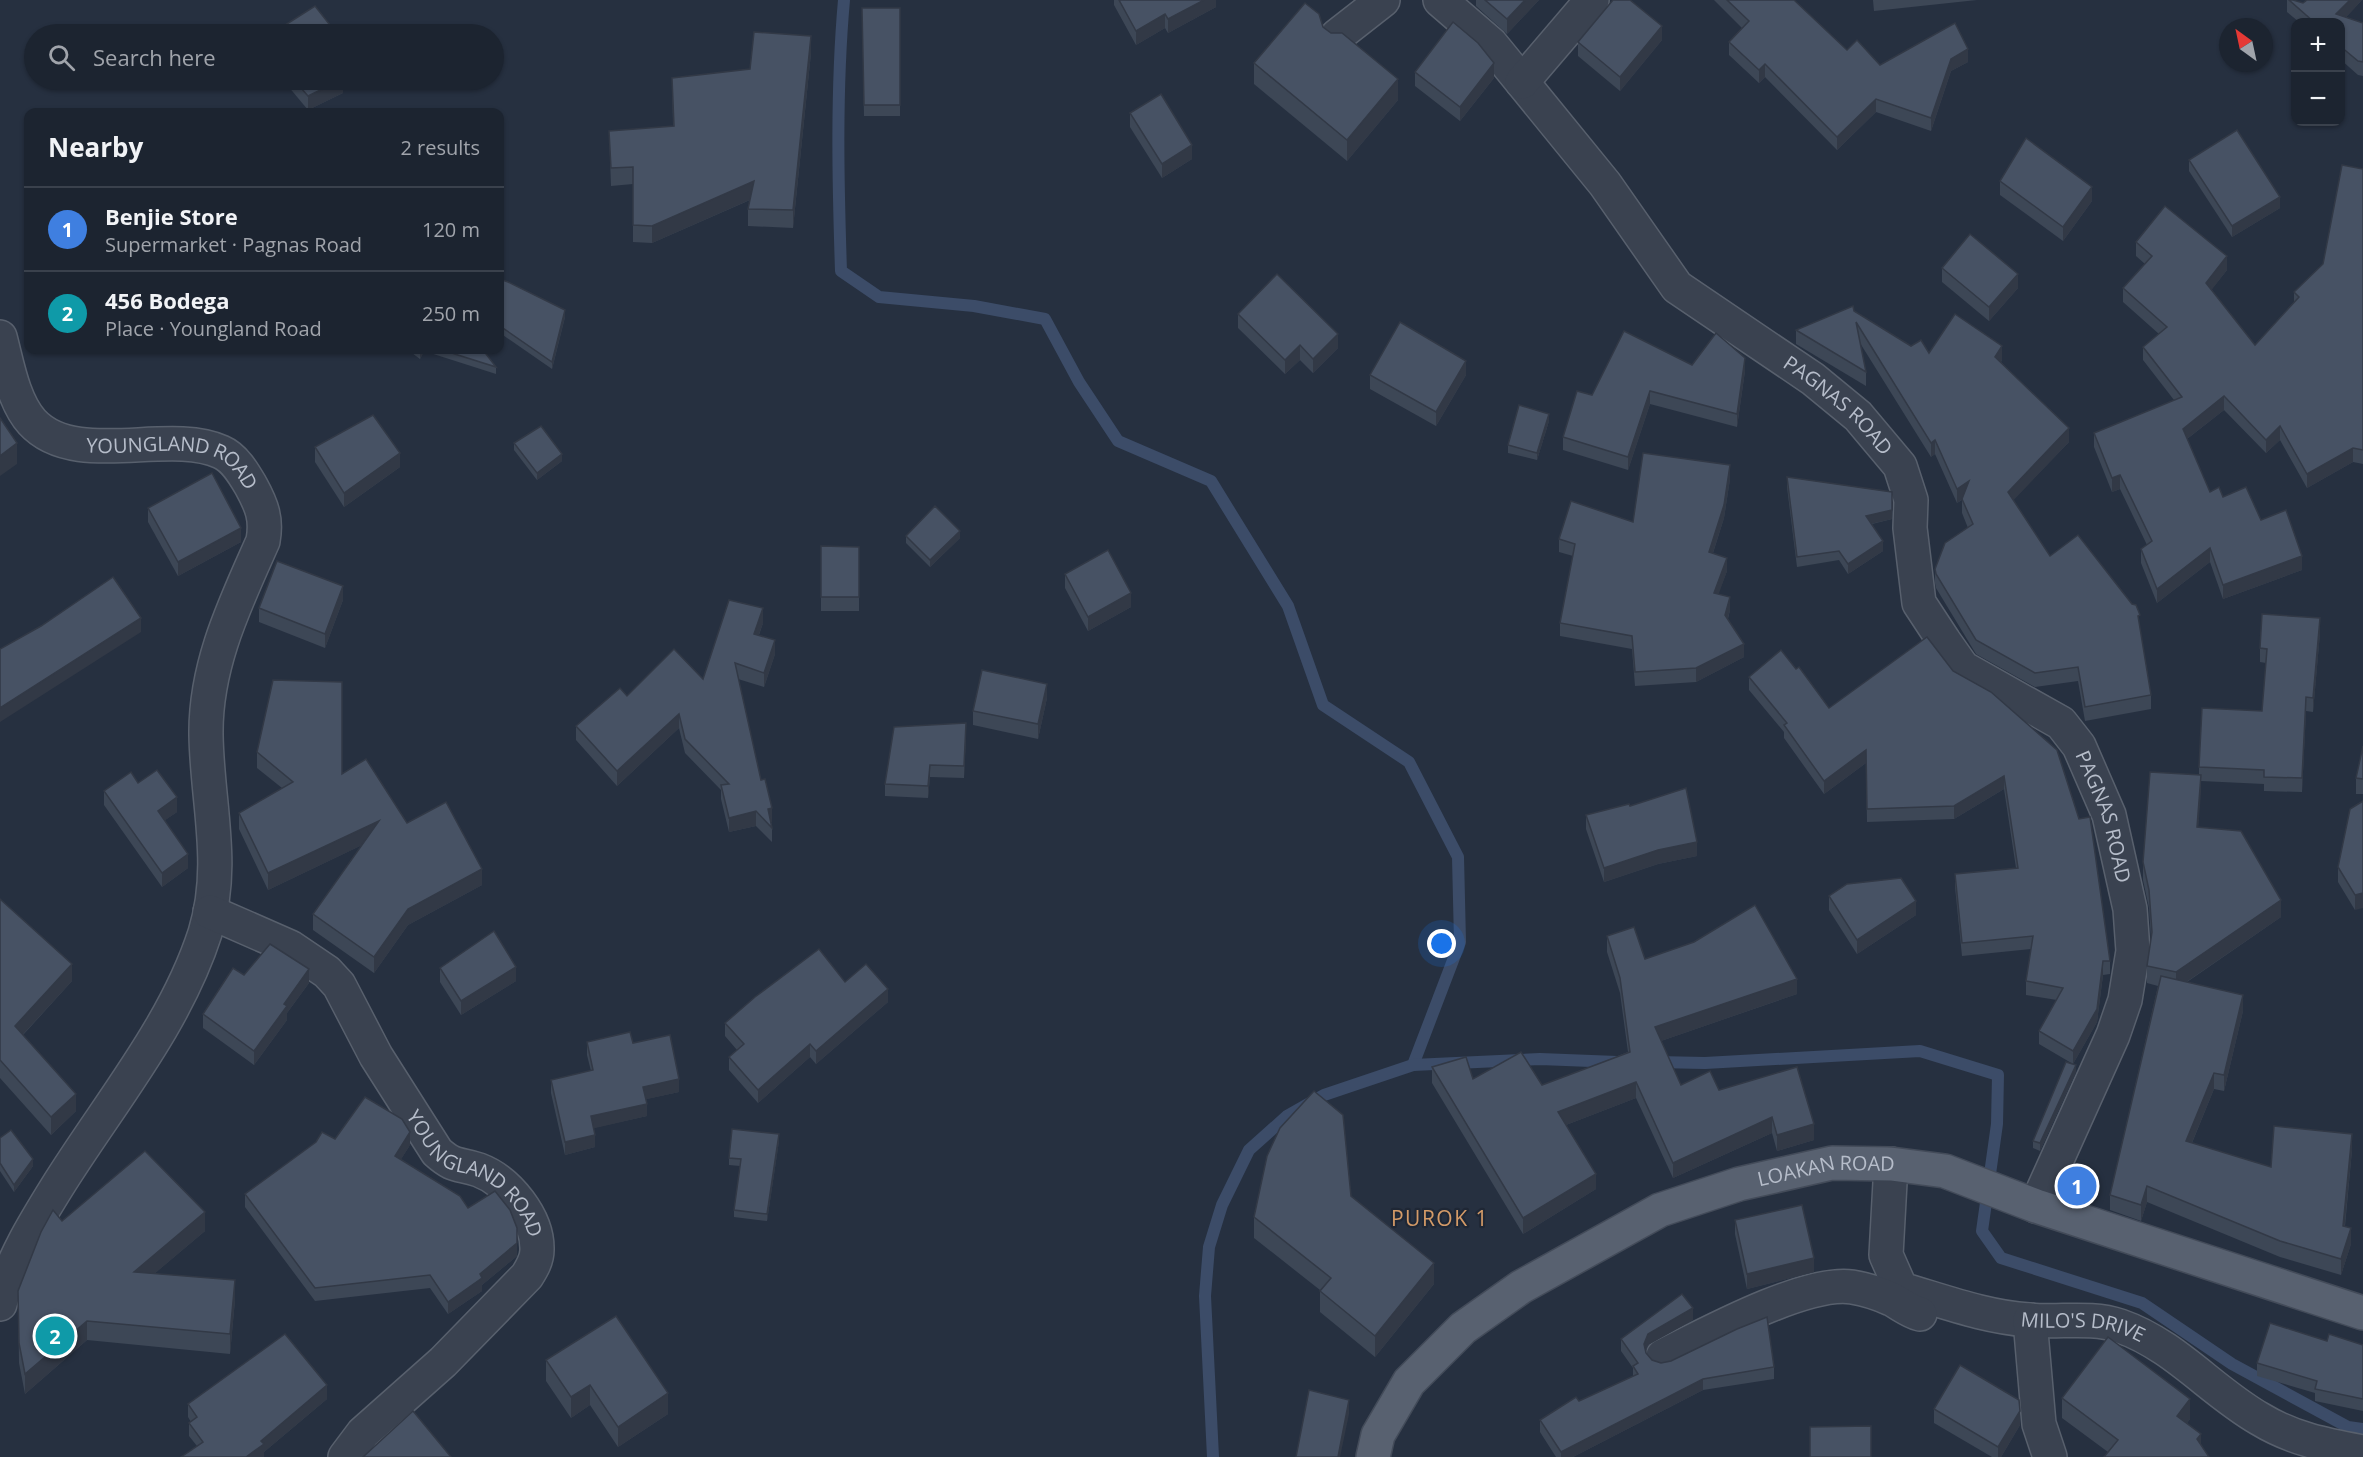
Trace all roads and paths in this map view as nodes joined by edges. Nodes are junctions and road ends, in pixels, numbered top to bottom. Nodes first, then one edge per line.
1 (1383, 0) edge
2 (1440, 0) edge
3 (1592, 0) edge
4 (1337, 36) edge
5 (1522, 82) junction
6 (0, 337) edge
7 (210, 912) junction
8 (1891, 1164) junction
9 (2031, 1204) junction
10 (0, 1304) edge
11 (1984, 1313) junction
12 (2363, 1313) edge
13 (2030, 1320) junction
14 (1663, 1356) dead end
15 (2363, 1452) edge
16 (345, 1457) edge
17 (1373, 1457) edge
18 (2050, 1457) edge

1 - 4 street
2 - 5 street, PAGNAS ROAD
3 - 5 street
5 - 9 street, PAGNAS ROAD
6 - 7 street, YOUNGLAND ROAD
7 - 10 street, YOUNGLAND ROAD
7 - 16 street, YOUNGLAND ROAD
8 - 9 main road, LOAKAN ROAD
8 - 11 street, MILO'S DRIVE
8 - 17 main road, LOAKAN ROAD
9 - 12 main road, LOAKAN ROAD
11 - 13 street, MILO'S DRIVE
11 - 14 street
13 - 15 street, MILO'S DRIVE
13 - 18 street

